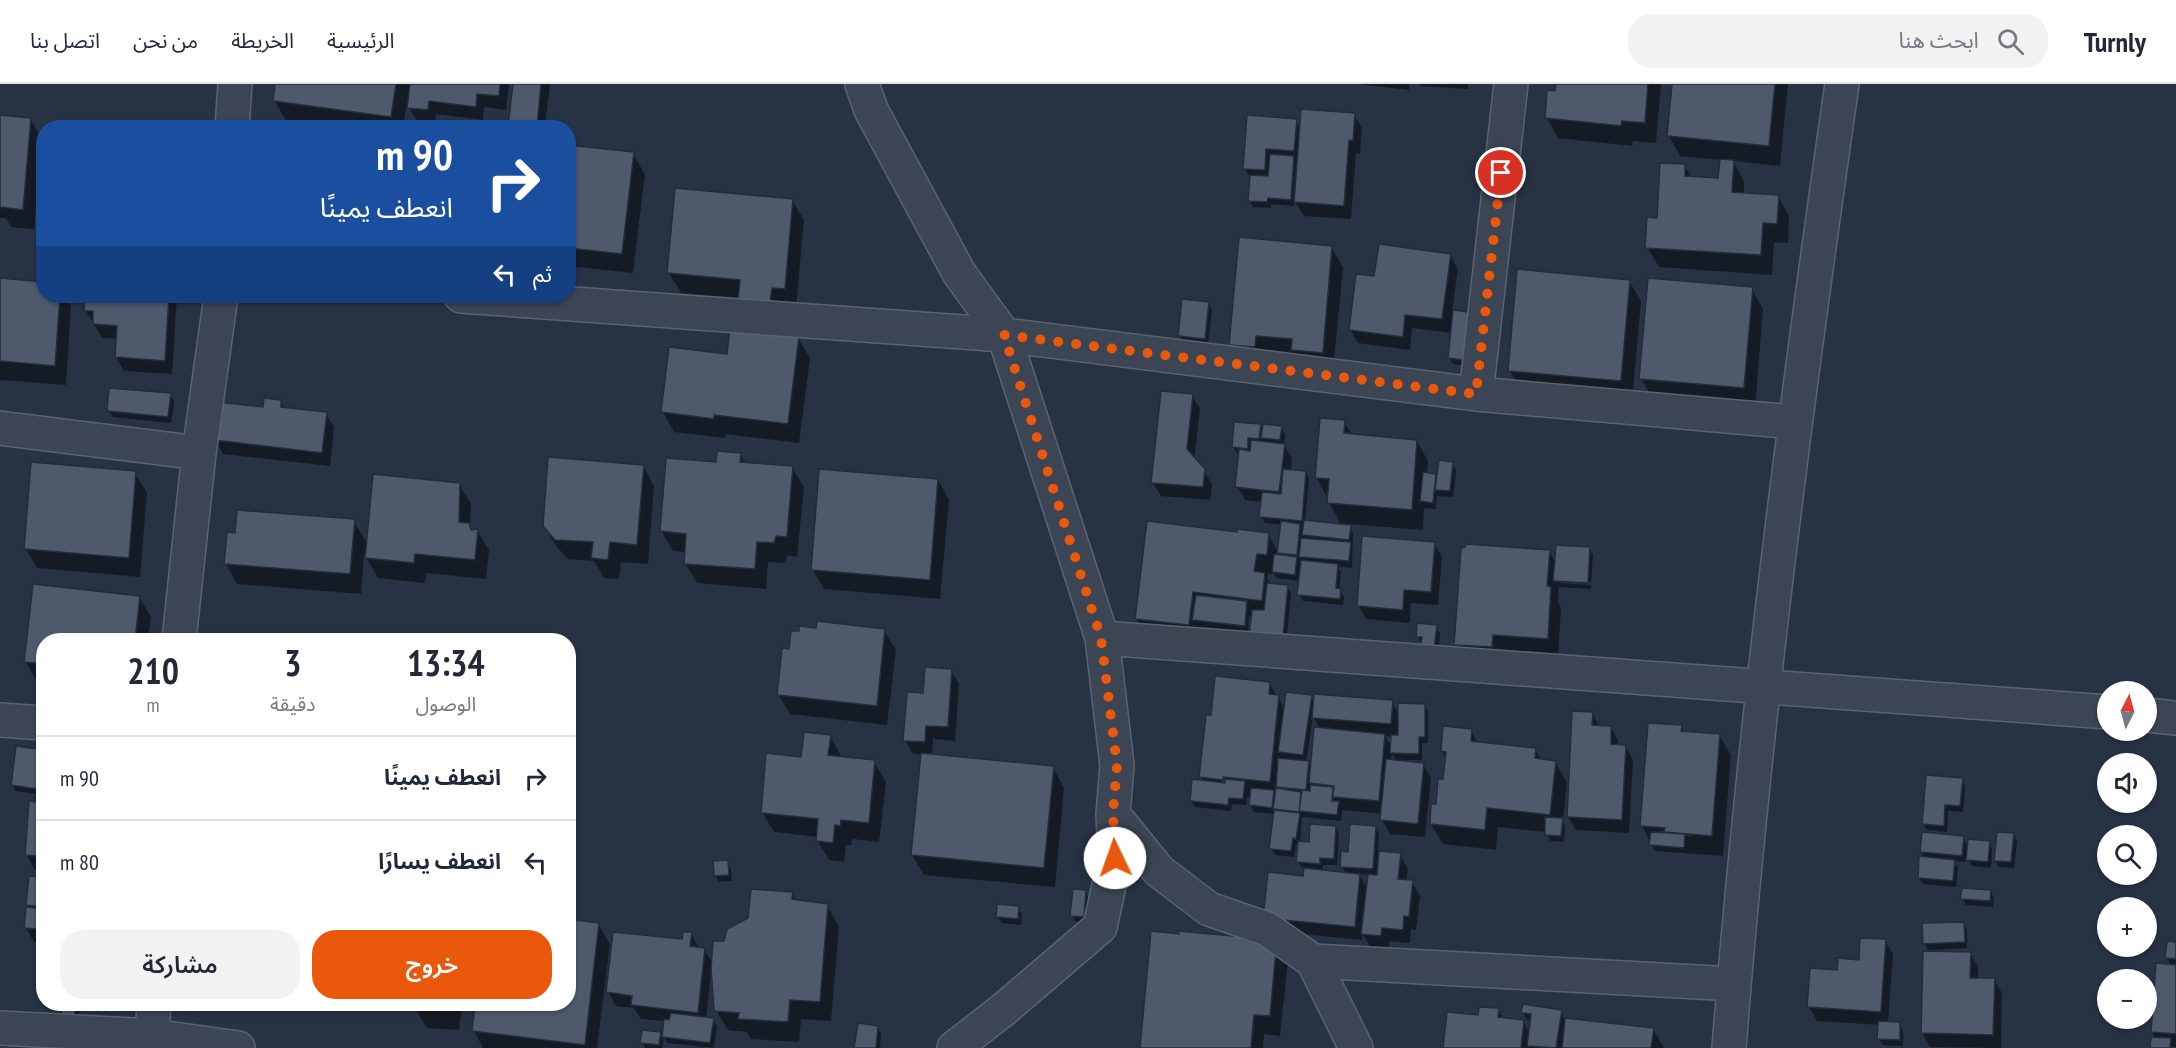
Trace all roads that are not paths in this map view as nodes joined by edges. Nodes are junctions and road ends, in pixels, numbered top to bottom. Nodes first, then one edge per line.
1 (235, 84) edge
2 (862, 84) edge
3 (1511, 84) edge
4 (1842, 84) edge
5 (233, 120) edge
6 (220, 303) edge
7 (558, 303) edge
8 (1004, 335) junction
9 (1476, 394) junction
10 (1794, 422) junction
11 (0, 428) edge
12 (199, 453) junction
13 (180, 633) edge
14 (1101, 638) junction
15 (1764, 687) junction
16 (2097, 711) edge
17 (2157, 716) edge
18 (2176, 717) edge
19 (0, 720) edge
20 (36, 722) edge
21 (1113, 814) junction
22 (1313, 961) junction
23 (1734, 984) junction
24 (153, 1011) edge
25 (14, 1036) edge
26 (152, 1036) junction
27 (238, 1048) edge
28 (954, 1048) edge
29 (1356, 1048) edge
30 (1729, 1048) edge

1 - 5 street
2 - 8 street
3 - 9 street
4 - 10 street
6 - 12 street
7 - 8 street
8 - 9 street
8 - 14 street
9 - 10 street
10 - 15 street
11 - 12 street
12 - 13 street
14 - 15 street
14 - 21 street
15 - 16 street
15 - 23 street
17 - 18 street
19 - 20 street
21 - 22 street
21 - 28 street
22 - 23 street
22 - 29 street
23 - 30 street
24 - 26 street
25 - 26 street
26 - 27 street

